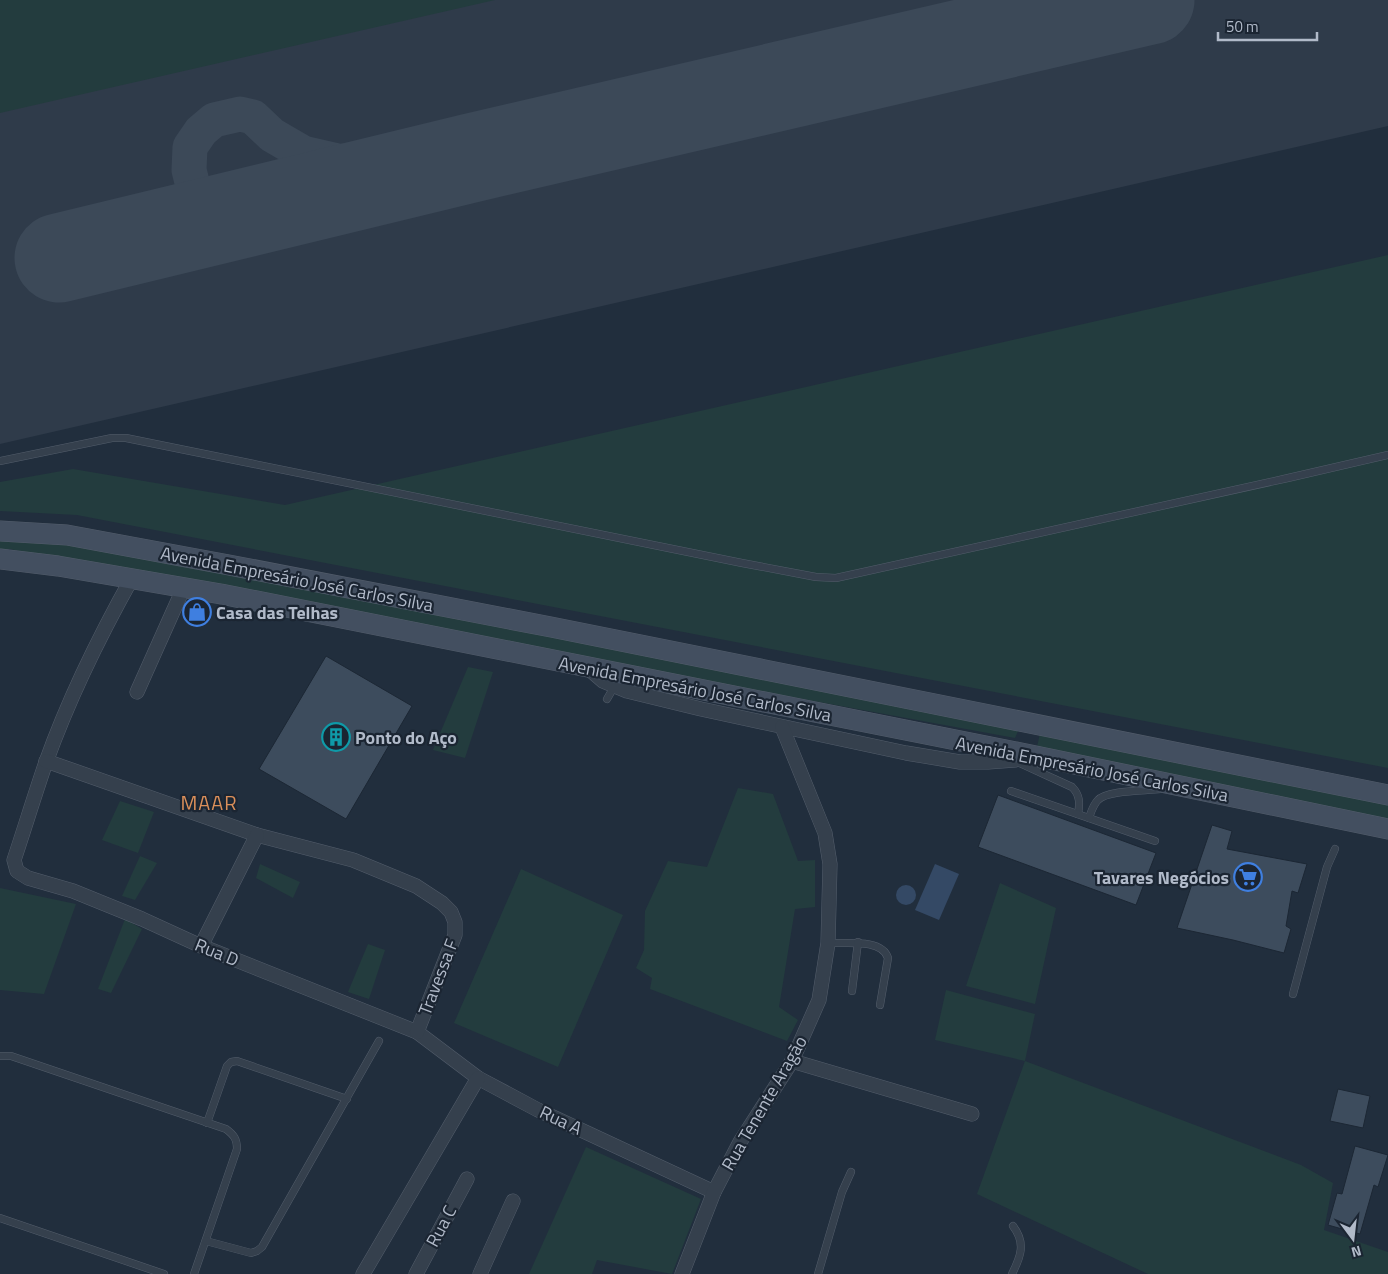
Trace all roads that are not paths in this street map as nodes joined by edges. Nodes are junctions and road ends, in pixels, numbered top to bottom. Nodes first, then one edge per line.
1 (1388, 455) edge
2 (0, 461) edge
3 (0, 531) edge
4 (0, 559) edge
5 (132, 578) junction
6 (184, 587) junction
7 (588, 668) junction
8 (614, 687) junction
9 (137, 692) dead end
10 (608, 700) dead end
11 (868, 723) junction
12 (1032, 724) junction
13 (782, 727) junction
14 (863, 744) junction
15 (1022, 757) junction
16 (46, 762) junction
17 (1185, 787) junction
18 (1011, 792) dead end
19 (1388, 794) edge
20 (1078, 814) junction
21 (1089, 818) junction
22 (1388, 829) edge
23 (257, 835) junction
24 (1155, 841) dead end
25 (1334, 849) dead end
26 (858, 942) junction
27 (828, 943) junction
28 (201, 946) junction
29 (852, 991) dead end
30 (1293, 994) dead end
31 (880, 1005) dead end
32 (417, 1032) junction
33 (380, 1041) dead end
34 (0, 1056) edge
35 (792, 1061) junction
36 (478, 1078) junction
37 (346, 1099) junction
38 (972, 1114) dead end
39 (207, 1123) junction
40 (851, 1172) dead end
41 (466, 1179) dead end
42 (714, 1192) junction
43 (513, 1201) dead end
44 (0, 1218) edge
45 (1013, 1226) dead end
46 (206, 1240) junction
47 (164, 1274) edge
48 (194, 1274) edge
49 (363, 1274) edge
50 (416, 1274) edge
51 (480, 1274) edge
52 (682, 1274) edge
53 (818, 1274) edge
54 (1012, 1274) edge

1 - 2 lane
3 - 12 main road, Avenida Empresário José Carlos Silva
4 - 5 main road, Avenida Empresário José Carlos Silva
5 - 6 main road, Avenida Empresário José Carlos Silva
5 - 16 street
6 - 7 main road, Avenida Empresário José Carlos Silva
6 - 9 street
7 - 8 street
7 - 11 main road, Avenida Empresário José Carlos Silva
8 - 10 lane
8 - 13 street
11 - 14 street
11 - 15 main road, Avenida Empresário José Carlos Silva
12 - 15 main road
12 - 19 main road, Avenida Empresário José Carlos Silva
13 - 14 street
13 - 27 street, Rua Tenente Aragão
14 - 15 street
15 - 17 main road, Avenida Empresário José Carlos Silva
15 - 20 lane
16 - 23 street
16 - 28 street, Rua D
17 - 21 lane
17 - 22 main road, Avenida Empresário José Carlos Silva
18 - 20 lane
20 - 21 lane
21 - 24 lane
23 - 28 street
23 - 32 street, Travessa F
25 - 30 lane
26 - 27 lane
26 - 29 lane
26 - 31 lane
27 - 35 street, Rua Tenente Aragão
28 - 32 street, Rua D
32 - 36 street, Rua A
33 - 37 lane
34 - 39 lane
35 - 38 street
35 - 42 street, Rua Tenente Aragão
36 - 42 street, Rua A
36 - 49 street
37 - 39 lane
37 - 46 lane
39 - 46 lane
40 - 53 lane
41 - 50 street, Rua C
42 - 52 street, Rua Tenente Aragão
43 - 51 street
44 - 47 lane
45 - 54 lane
46 - 48 lane

